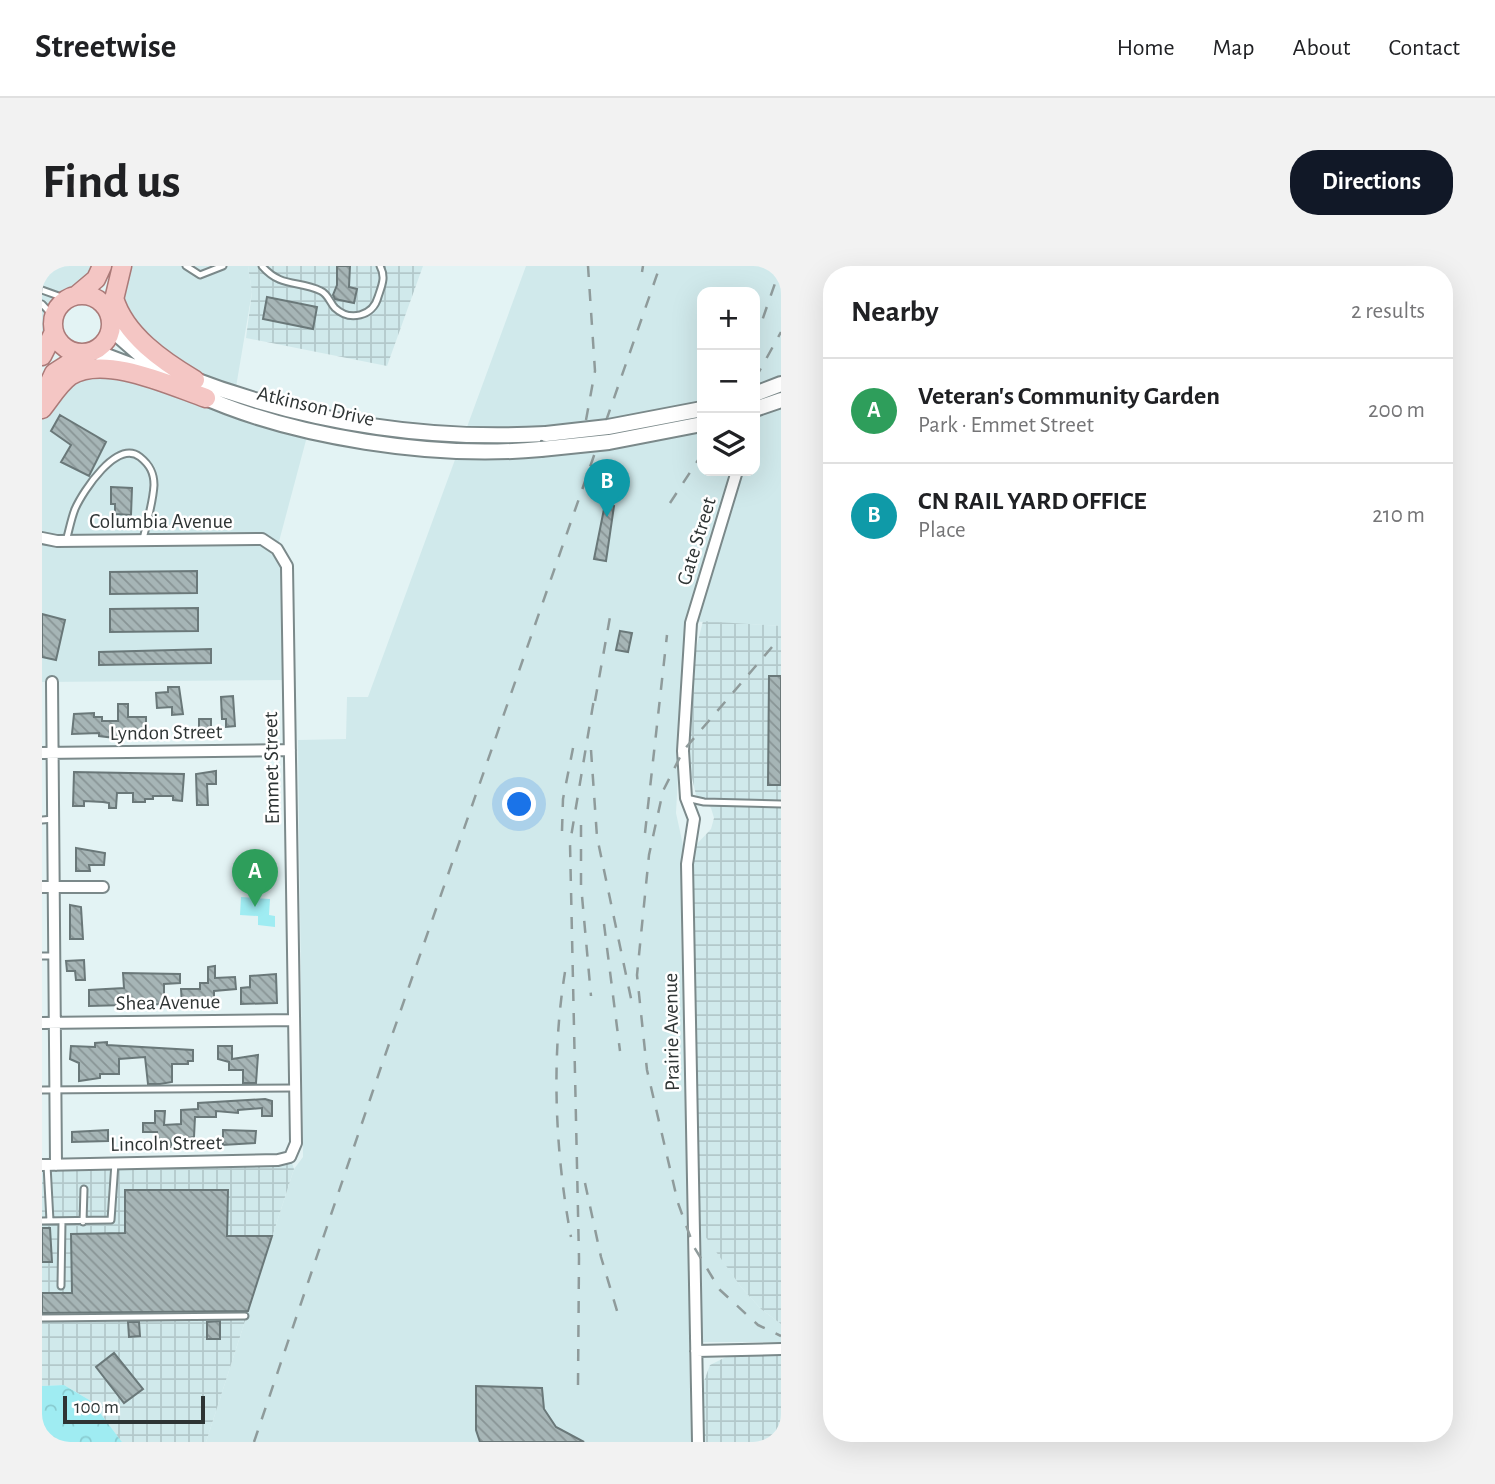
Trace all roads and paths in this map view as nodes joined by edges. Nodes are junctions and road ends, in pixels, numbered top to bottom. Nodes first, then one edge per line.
1 (102, 266) edge
2 (122, 266) edge
3 (186, 266) edge
4 (223, 266) edge
5 (262, 266) edge
6 (380, 266) edge
7 (42, 290) edge
8 (72, 297) junction
9 (111, 313) junction
10 (50, 318) edge
11 (89, 352) junction
12 (42, 356) edge
13 (195, 380) junction
14 (781, 384) edge
15 (760, 392) edge
16 (206, 398) junction
17 (42, 400) edge
18 (781, 400) edge
19 (760, 408) edge
20 (42, 409) edge
21 (697, 411) edge
22 (697, 425) edge
23 (543, 442) junction
24 (735, 476) edge
25 (42, 538) edge
26 (143, 540) junction
27 (66, 541) junction
28 (277, 549) joint
29 (691, 623) joint
30 (47, 682) edge
31 (290, 750) junction
32 (47, 753) edge
33 (686, 798) junction
34 (781, 804) edge
35 (54, 819) junction
36 (42, 820) edge
37 (42, 887) edge
38 (56, 887) junction
39 (103, 887) dead end
40 (42, 956) edge
41 (55, 956) junction
42 (294, 1020) junction
43 (42, 1023) edge
44 (55, 1023) junction
45 (294, 1088) junction
46 (42, 1090) edge
47 (56, 1090) junction
48 (290, 1157) joint
49 (115, 1163) junction
50 (49, 1165) edge
51 (84, 1189) dead end
52 (42, 1221) edge
53 (50, 1221) junction
54 (62, 1221) junction
55 (83, 1222) junction
56 (61, 1286) dead end
57 (244, 1316) dead end
58 (42, 1318) edge
59 (781, 1349) edge
60 (696, 1351) junction
61 (698, 1442) edge

1 - 8 main road
2 - 9 main road
3 - 4 lane
5 - 6 lane
7 - 8 lane
8 - 9 main road
8 - 10 main road
9 - 11 main road
9 - 13 main road
9 - 13 street, Atkinson Drive
10 - 11 main road
10 - 12 main road
11 - 16 street, Atkinson Drive
11 - 17 main road
13 - 23 street, Atkinson Drive
14 - 15 street
16 - 20 main road
16 - 23 street, Atkinson Drive
18 - 19 street
21 - 23 street, bridge
22 - 23 street, bridge
24 - 29 street, Gate Street
25 - 27 street, Columbia Avenue
26 - 27 street, Columbia Avenue
26 - 27 lane
26 - 28 street, Columbia Avenue
28 - 31 street, Emmet Street
29 - 33 street, Prairie Avenue
30 - 32 street
31 - 32 street, Lyndon Street
31 - 42 street, Emmet Street
32 - 35 street
33 - 34 lane
33 - 60 street, Prairie Avenue
35 - 36 lane
35 - 38 street
37 - 38 street
38 - 39 street
38 - 41 street
40 - 41 lane
41 - 44 street
42 - 44 street, Shea Avenue
42 - 45 street, Emmet Street
43 - 44 street, Shea Avenue
44 - 47 street
45 - 47 lane
45 - 48 street, Emmet Street
46 - 47 lane
47 - 50 street
48 - 49 street, Lincoln Street
49 - 50 street, Lincoln Street
49 - 55 lane
50 - 53 lane
51 - 55 lane
52 - 53 lane
53 - 54 lane
54 - 55 lane
54 - 56 lane
57 - 58 lane
59 - 60 street
60 - 61 street, Prairie Avenue

